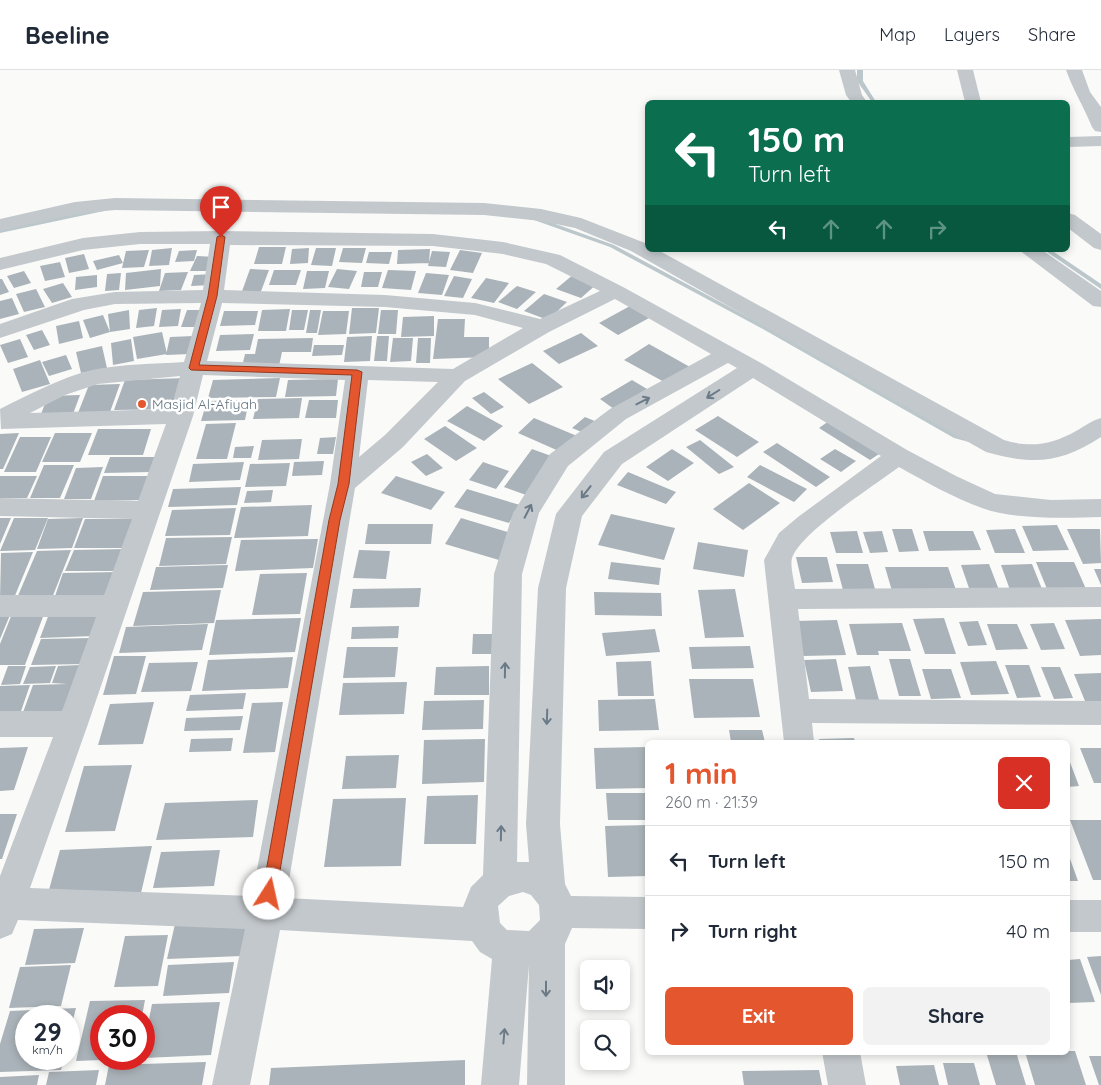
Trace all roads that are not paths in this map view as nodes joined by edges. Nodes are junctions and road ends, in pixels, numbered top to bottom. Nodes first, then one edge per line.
1 (847, 70) edge
2 (965, 70) edge
3 (1074, 70) edge
4 (858, 100) edge
5 (972, 100) edge
6 (1101, 127) edge
7 (1101, 141) edge
8 (1070, 142) edge
9 (1070, 220) edge
10 (0, 225) edge
11 (1092, 231) edge
12 (221, 237) junction
13 (1101, 244) edge
14 (645, 250) edge
15 (649, 252) edge
16 (1032, 252) edge
17 (0, 264) edge
18 (616, 290) junction
19 (213, 296) junction
20 (1101, 301) edge
21 (541, 327) junction
22 (0, 331) edge
23 (728, 354) junction
24 (194, 368) junction
25 (754, 368) junction
26 (357, 372) junction
27 (457, 376) junction
28 (181, 416) junction
29 (0, 420) edge
30 (1101, 426) edge
31 (898, 456) junction
32 (343, 484) junction
33 (0, 507) edge
34 (1101, 508) edge
35 (148, 510) junction
36 (1101, 597) edge
37 (783, 599) junction
38 (0, 606) edge
39 (114, 606) junction
40 (796, 711) junction
41 (1101, 713) edge
42 (0, 724) edge
43 (74, 724) junction
44 (799, 740) edge
45 (500, 881) junction
46 (3, 910) edge
47 (266, 913) junction
48 (552, 913) junction
49 (645, 913) edge
50 (1070, 916) edge
51 (1101, 916) edge
52 (482, 925) junction
53 (511, 949) junction
54 (842, 1055) edge
55 (232, 1085) edge
56 (500, 1085) edge
57 (546, 1085) edge
58 (847, 1085) edge

1 - 4 street
2 - 5 street
3 - 6 street
7 - 8 street
9 - 11 street
10 - 14 street
11 - 13 street
12 - 17 street
12 - 18 street
12 - 19 street
15 - 30 street
16 - 20 street
18 - 21 street
18 - 23 street
19 - 21 street
19 - 22 street
19 - 24 street
21 - 27 street
23 - 25 street
45 -> 23 street
24 - 26 street
24 - 28 street
24 - 29 street
25 - 31 street
25 -> 48 street
26 - 27 street
26 - 32 street
27 - 32 street
28 - 29 street
28 - 35 street
31 - 34 street
31 - 37 street
32 - 47 street
33 - 35 street
35 - 39 street
36 - 37 street
37 - 40 street
38 - 39 street
39 - 43 street
40 - 41 street
40 - 44 street
42 - 43 street
43 - 46 street
45 - 48 street
45 - 52 street
46 - 47 street
47 - 52 street
47 - 55 street
48 - 49 street
48 - 53 street
48 -> 57 street
50 - 51 street
52 - 53 street
56 -> 53 street
54 - 58 street

